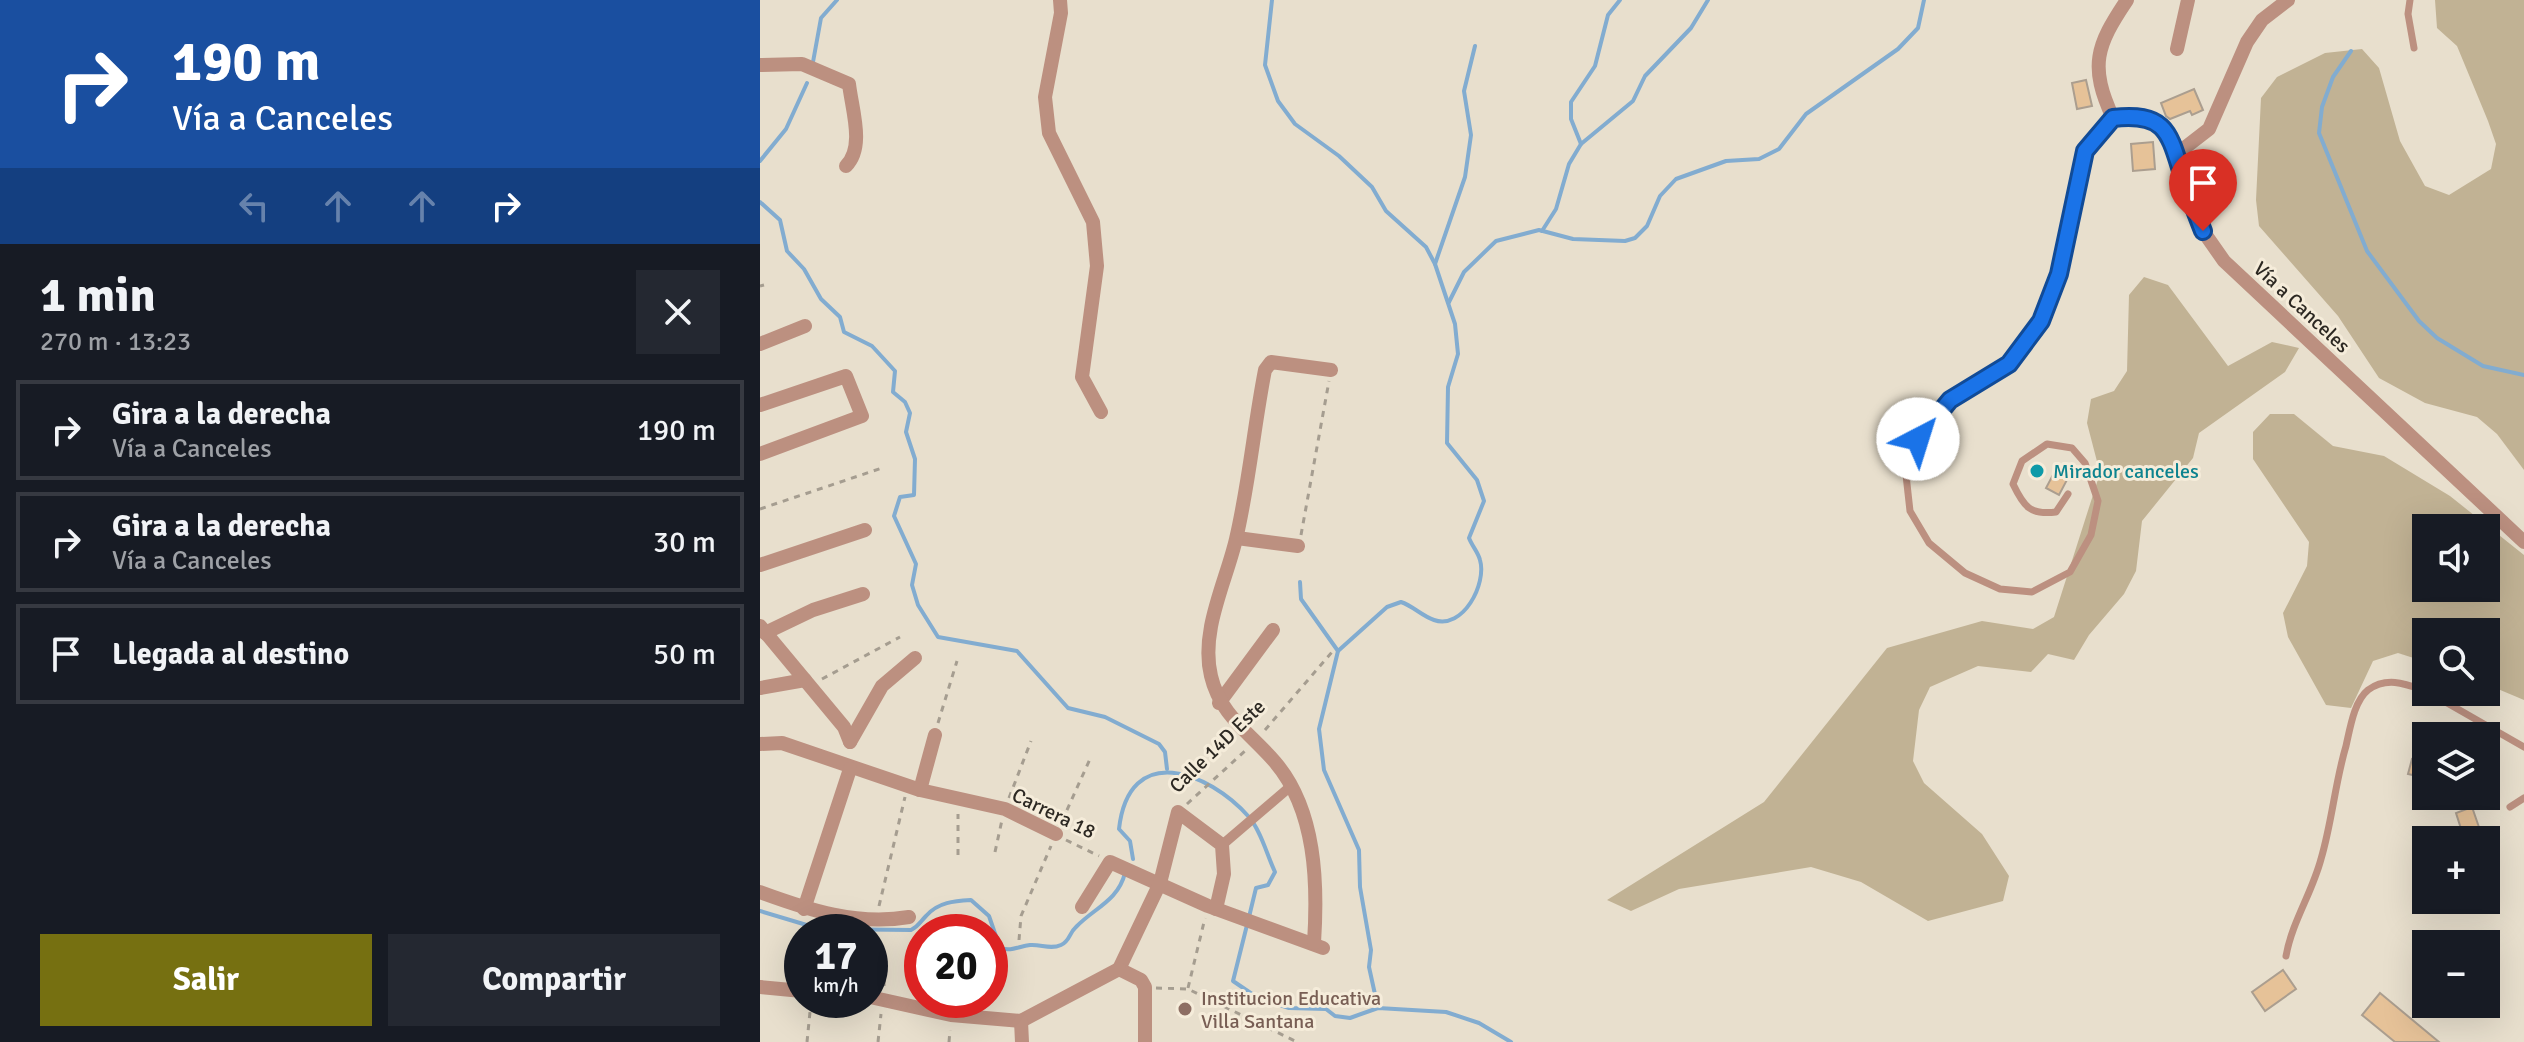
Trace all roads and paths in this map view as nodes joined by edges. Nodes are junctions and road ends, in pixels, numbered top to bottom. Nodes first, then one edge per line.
1 (1060, 0) edge
2 (2127, 0) edge
3 (2188, 0) edge
4 (2288, 0) edge
5 (2410, 0) edge
6 (2414, 48) dead end
7 (2177, 49) dead end
8 (760, 65) edge
9 (2113, 118) junction
10 (2178, 153) junction
11 (846, 166) dead end
12 (805, 326) dead end
13 (760, 344) edge
14 (1331, 370) joint
15 (760, 405) edge
16 (1101, 412) dead end
17 (760, 454) edge
18 (885, 467) dead end
19 (2068, 494) dead end
20 (760, 509) edge
21 (865, 530) dead end
22 (1237, 538) junction
23 (2524, 542) edge
24 (1298, 546) joint
25 (760, 565) edge
26 (863, 594) dead end
27 (762, 629) edge
28 (1273, 630) dead end
29 (900, 637) dead end
30 (1332, 652) dead end
31 (915, 658) dead end
32 (957, 661) dead end
33 (808, 682) junction
34 (2412, 686) edge
35 (760, 688) edge
36 (1219, 703) junction
37 (2452, 706) edge
38 (935, 735) joint
39 (1255, 742) junction
40 (760, 744) edge
41 (2524, 747) edge
42 (1090, 759) dead end
43 (850, 769) junction
44 (1291, 786) junction
45 (914, 788) junction
46 (958, 798) junction
47 (2524, 798) edge
48 (2510, 807) dead end
49 (1178, 812) junction
50 (1056, 834) junction
51 (1222, 845) junction
52 (958, 855) dead end
53 (1110, 862) junction
54 (1160, 883) junction
55 (760, 892) edge
56 (1082, 907) dead end
57 (1212, 908) junction
58 (804, 909) junction
59 (829, 914) edge
60 (877, 914) edge
61 (1019, 940) dead end
62 (2286, 956) dead end
63 (1119, 969) junction
64 (760, 987) edge
65 (1145, 987) junction
66 (784, 989) edge
67 (1188, 989) junction
68 (888, 1001) edge
69 (810, 1018) edge
70 (1021, 1021) junction
71 (807, 1042) edge
72 (1022, 1042) edge
73 (1145, 1042) edge
74 (1297, 1042) edge

1 - 16 street
2 - 9 street
3 - 7 street
4 - 10 street
5 - 6 lane
8 - 11 street
9 - 10 street, Vía a Canceles
9 - 19 lane
10 - 23 street, Vía a Canceles
12 - 13 street
14 - 22 street
14 - 24 path
15 - 17 street
18 - 20 path
21 - 25 street
22 - 24 street
22 - 36 street
26 - 27 street
27 - 33 street
28 - 36 street
29 - 33 path
30 - 39 path, Calle 14D Este
31 - 33 street
32 - 38 path
33 - 35 street
34 - 62 lane
36 - 39 street
37 - 41 lane
38 - 45 street
39 - 44 street
39 - 49 path, Calle 14D Este
40 - 43 street, Carrera 18
42 - 50 path
43 - 45 street, Carrera 18
43 - 58 street
44 - 51 street
44 - 57 street, Carrera 18
45 - 46 street, Carrera 18
45 - 60 path
46 - 50 street, Carrera 18
46 - 52 path
47 - 48 lane
49 - 51 street
49 - 54 street, Calle 14D Este
50 - 53 path, Carrera 18
50 - 61 path
51 - 57 street
53 - 54 street, Carrera 18
53 - 56 street
54 - 57 street, Carrera 18
54 - 63 street, Calle 14D Este
55 - 58 street
57 - 67 path
58 - 59 street
63 - 65 street
63 - 70 street
64 - 66 street
65 - 67 path
65 - 73 street
67 - 74 path
68 - 70 street
69 - 71 path
70 - 72 street

